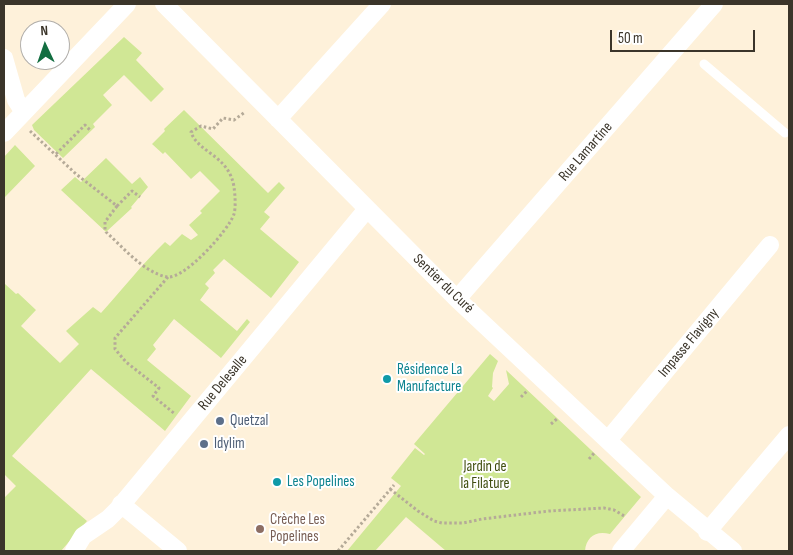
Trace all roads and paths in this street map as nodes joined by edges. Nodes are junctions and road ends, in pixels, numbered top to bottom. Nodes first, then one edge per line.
1 (127, 4) edge
2 (164, 4) edge
3 (382, 4) edge
4 (714, 4) edge
5 (4, 58) edge
6 (704, 64) dead end
7 (20, 115) junction
8 (242, 115) dead end
9 (278, 119) junction
10 (91, 131) dead end
11 (4, 133) edge
12 (784, 133) dead end
13 (56, 154) junction
14 (140, 197) dead end
15 (117, 206) junction
16 (367, 209) junction
17 (770, 245) dead end
18 (168, 277) junction
19 (457, 299) junction
20 (529, 389) dead end
21 (521, 397) dead end
22 (559, 416) dead end
23 (551, 424) dead end
24 (188, 425) junction
25 (789, 435) edge
26 (602, 446) junction
27 (589, 459) dead end
28 (394, 484) dead end
29 (390, 489) junction
30 (667, 496) junction
31 (121, 504) junction
32 (627, 518) dead end
33 (708, 532) junction
34 (74, 551) edge
35 (178, 551) edge
36 (338, 551) edge
37 (621, 551) edge
38 (733, 551) edge

1 - 7 street
2 - 9 street, Sentier du Curé
3 - 9 street
4 - 19 street, Rue Lamartine
5 - 7 street
6 - 12 lane
7 - 11 street
7 - 13 path
8 - 18 path
9 - 16 street, Sentier du Curé
10 - 13 path
13 - 15 path
14 - 15 path
15 - 18 path
16 - 19 street, Sentier du Curé
16 - 24 street, Rue Delesalle
17 - 26 street, Impasse Flavigny
18 - 24 path
19 - 26 street, Sentier du Curé
20 - 21 path
22 - 23 path
24 - 31 street, Rue Delesalle
25 - 33 street
26 - 27 path
26 - 30 street, Sentier du Curé
28 - 29 path
29 - 32 path
29 - 36 path
30 - 33 street, Sentier du Curé
30 - 37 street
31 - 34 street, Rue Delesalle
31 - 35 street
33 - 38 street, Sentier du Curé

